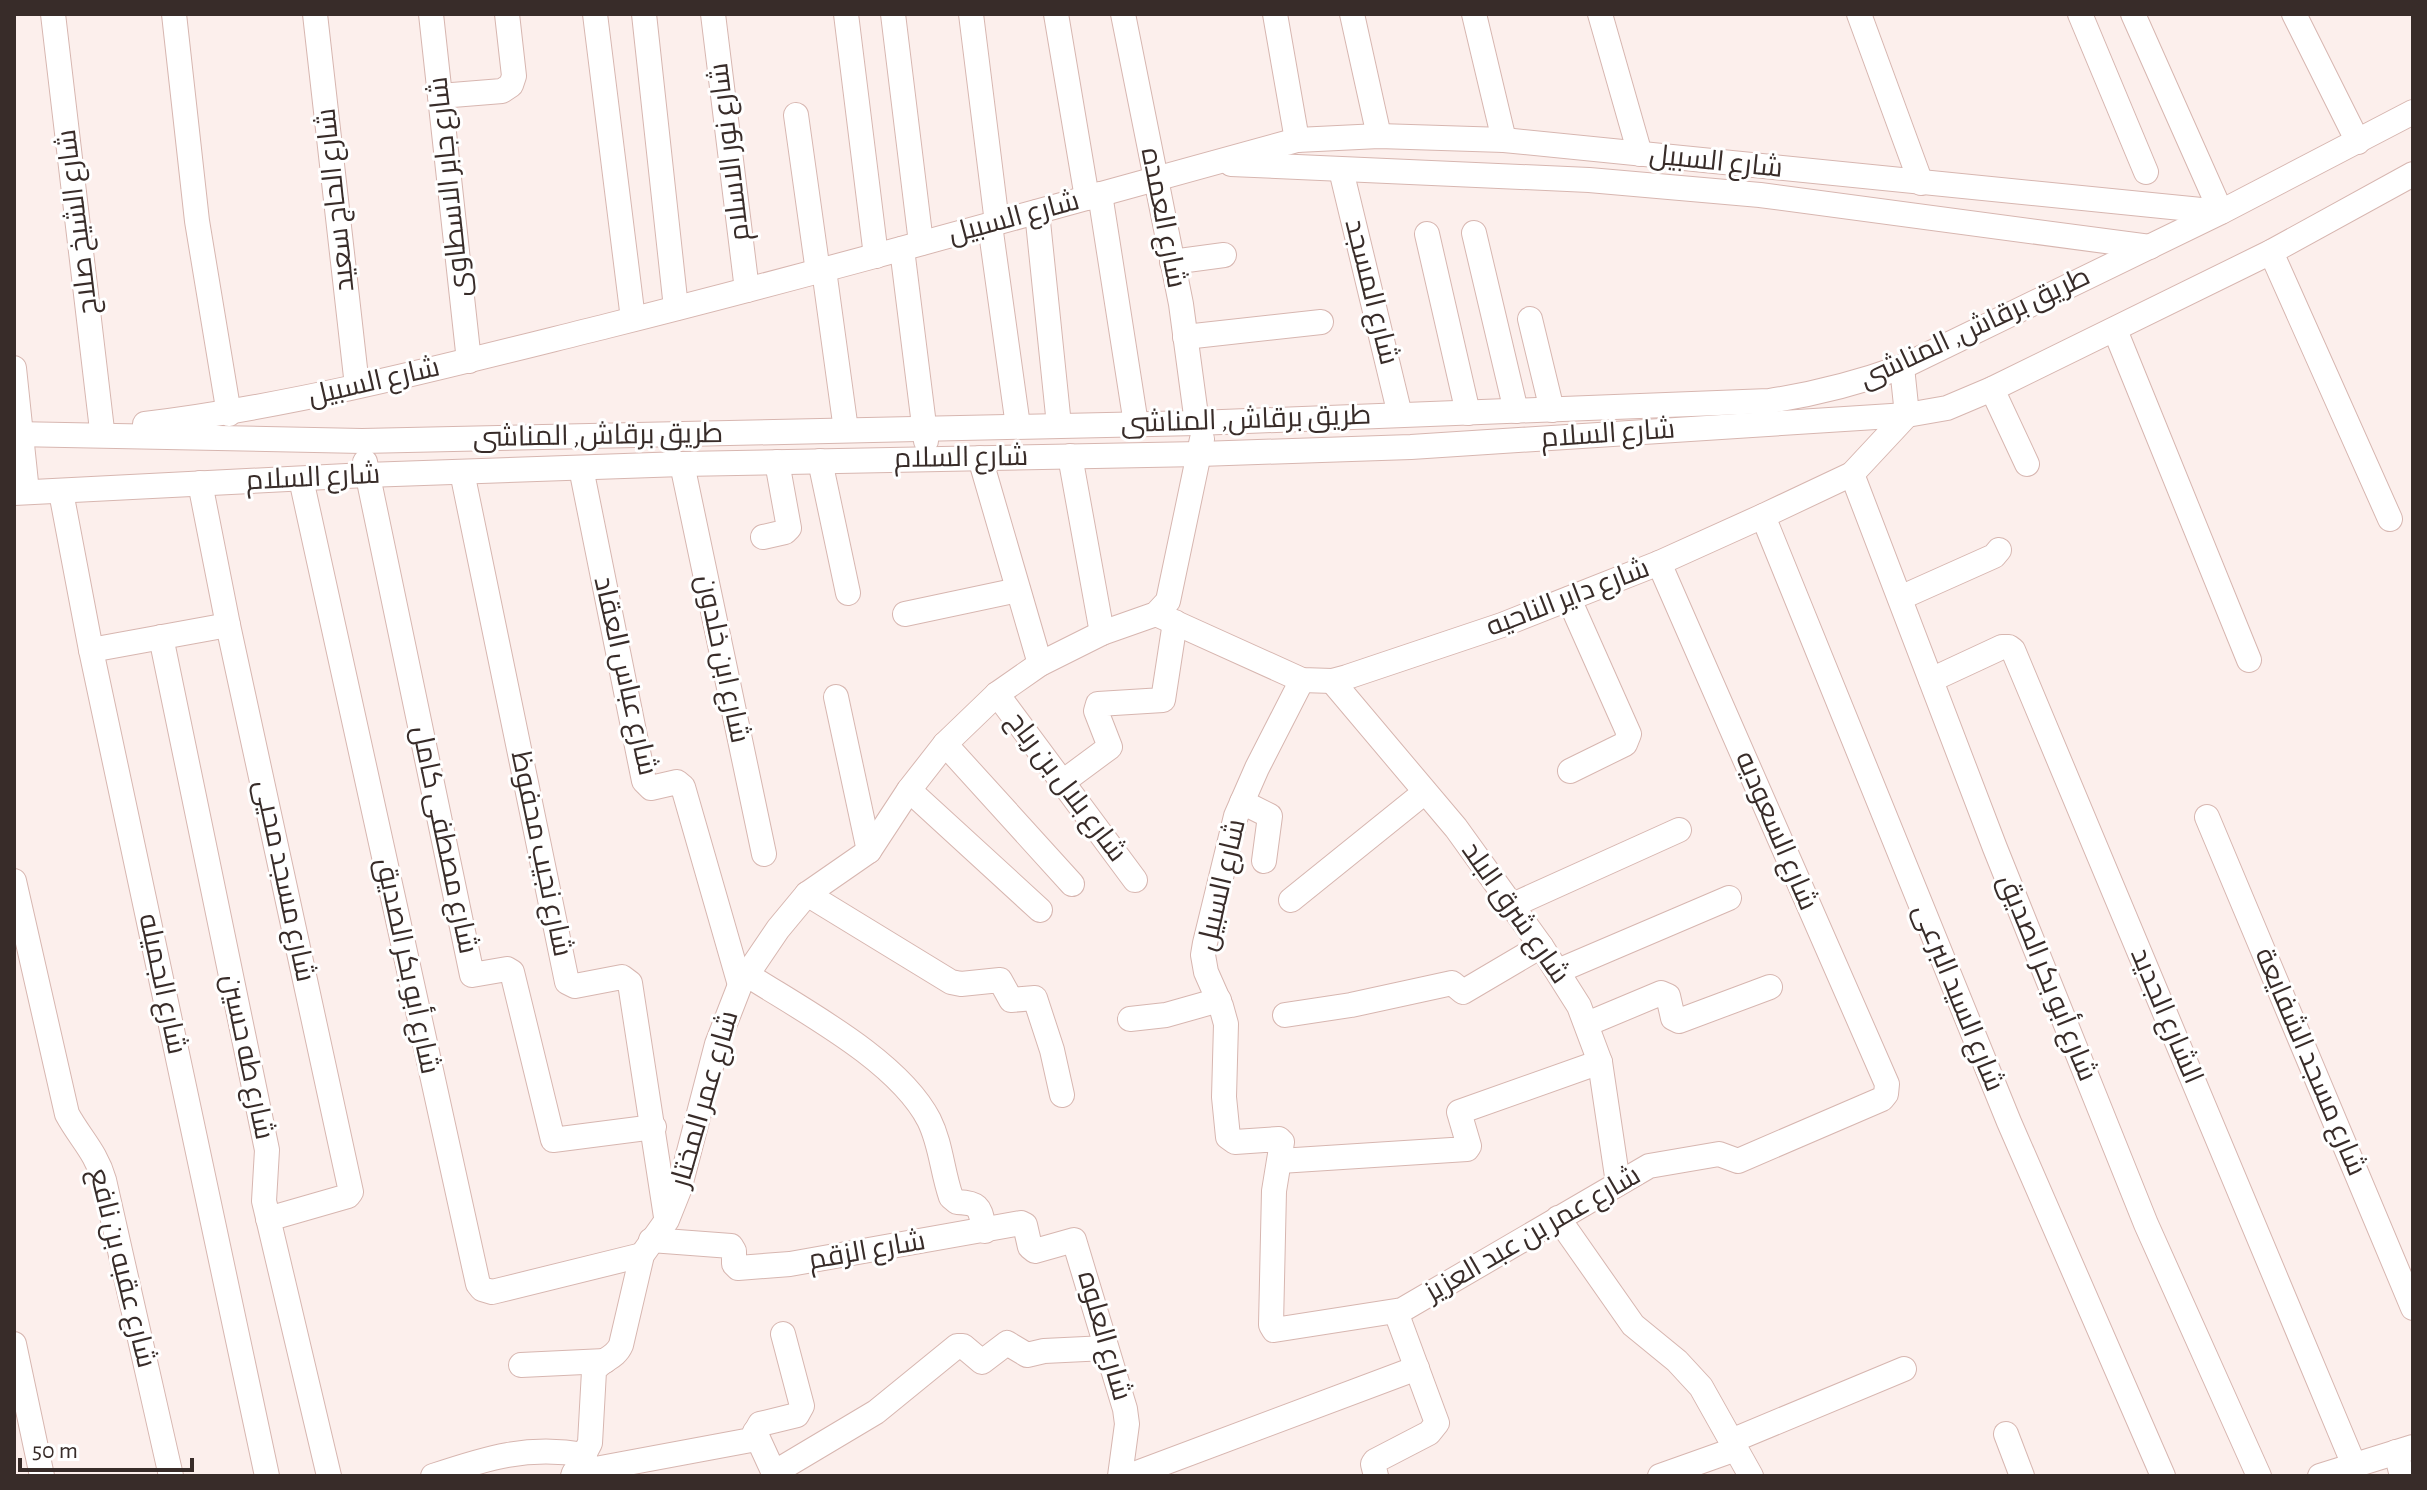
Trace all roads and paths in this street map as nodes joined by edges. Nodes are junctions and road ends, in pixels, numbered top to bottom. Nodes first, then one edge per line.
1 (53, 14) edge
2 (174, 14) edge
3 (315, 14) edge
4 (431, 14) edge
5 (507, 14) edge
6 (595, 14) edge
7 (644, 14) edge
8 (713, 14) edge
9 (846, 14) edge
10 (893, 14) edge
11 (971, 14) edge
12 (1056, 14) edge
13 (1123, 14) edge
14 (1275, 14) edge
15 (1352, 14) edge
16 (1474, 14) edge
17 (1600, 14) edge
18 (1859, 14) edge
19 (2080, 14) edge
20 (2133, 14) edge
21 (2294, 14) edge
22 (440, 96) junction
23 (2413, 112) edge
24 (796, 115) dead end
25 (1379, 136) junction
26 (1297, 140) junction
27 (1504, 140) junction
28 (2358, 142) junction
29 (1640, 154) junction
30 (1213, 163) junction
31 (1341, 170) junction
32 (2146, 172) dead end
33 (2413, 174) edge
34 (1155, 179) junction
35 (1921, 183) junction
36 (1094, 196) junction
37 (1037, 212) junction
38 (2221, 212) junction
39 (993, 224) junction
40 (1474, 233) dead end
41 (1427, 234) dead end
42 (912, 246) junction
43 (2150, 247) junction
44 (2271, 252) junction
45 (1224, 255) dead end
46 (876, 256) junction
47 (1172, 262) junction
48 (821, 271) junction
49 (747, 290) junction
50 (676, 308) junction
51 (633, 319) junction
52 (1530, 319) dead end
53 (1321, 322) dead end
54 (2115, 330) junction
55 (1185, 337) junction
56 (469, 361) junction
57 (1902, 367) junction
58 (14, 368) edge
59 (357, 386) junction
60 (1992, 389) junction
61 (1552, 410) junction
62 (1516, 411) junction
63 (1468, 413) junction
64 (229, 414) junction
65 (1400, 415) junction
66 (1907, 415) junction
67 (1201, 422) junction
68 (1136, 424) junction
69 (1059, 425) junction
70 (1018, 426) junction
71 (925, 428) junction
72 (102, 430) junction
73 (846, 430) junction
74 (18, 434) edge
75 (67, 435) junction
76 (362, 441) junction
77 (1200, 454) junction
78 (1070, 456) junction
79 (980, 458) junction
80 (929, 459) junction
81 (820, 461) junction
82 (777, 462) junction
83 (682, 464) junction
84 (2027, 464) dead end
85 (581, 468) junction
86 (462, 472) junction
87 (1852, 474) junction
88 (366, 475) junction
89 (301, 479) junction
90 (200, 483) junction
91 (61, 492) junction
92 (21, 493) edge
93 (1763, 516) junction
94 (2390, 519) dead end
95 (763, 537) dead end
96 (1999, 550) dead end
97 (1659, 563) junction
98 (1018, 590) junction
99 (848, 593) dead end
100 (1900, 598) junction
101 (1569, 599) junction
102 (905, 614) dead end
103 (1166, 618) junction
104 (228, 625) junction
105 (1102, 633) junction
106 (161, 637) junction
107 (91, 650) junction
108 (2249, 660) dead end
109 (1040, 664) junction
110 (1302, 680) junction
111 (1931, 680) junction
112 (1332, 681) junction
113 (997, 694) junction
114 (836, 697) dead end
115 (945, 744) junction
116 (1570, 771) dead end
117 (1064, 781) junction
118 (909, 790) junction
119 (1425, 792) junction
120 (1242, 802) junction
121 (2207, 817) dead end
122 (1679, 830) dead end
123 (869, 851) junction
124 (764, 854) dead end
125 (1264, 861) dead end
126 (1135, 880) dead end
127 (14, 881) edge
128 (1072, 884) dead end
129 (807, 894) junction
130 (1729, 898) dead end
131 (1291, 900) dead end
132 (1513, 905) junction
133 (1040, 910) dead end
134 (1541, 946) junction
135 (1558, 971) junction
136 (743, 980) junction
137 (1770, 987) dead end
138 (1219, 1000) junction
139 (1285, 1015) dead end
140 (1130, 1019) dead end
141 (1587, 1024) junction
142 (1600, 1062) junction
143 (1062, 1095) dead end
144 (1882, 1099) joint
145 (654, 1127) junction
146 (1280, 1161) junction
147 (1618, 1183) junction
148 (1558, 1218) junction
149 (268, 1219) junction
150 (667, 1220) junction
151 (985, 1231) junction
152 (1077, 1243) joint
153 (647, 1247) junction
154 (2413, 1308) edge
155 (1396, 1312) junction
156 (783, 1334) dead end
157 (14, 1344) edge
158 (1106, 1348) junction
159 (605, 1361) junction
160 (521, 1365) dead end
161 (1417, 1368) junction
162 (1904, 1369) dead end
163 (755, 1432) junction
164 (2006, 1434) dead end
165 (1734, 1445) junction
166 (2404, 1458) edge
167 (2354, 1465) junction
168 (577, 1468) edge
169 (458, 1472) edge
170 (42, 1476) edge
171 (171, 1476) edge
172 (267, 1476) edge
173 (329, 1476) edge
174 (433, 1476) edge
175 (1120, 1476) edge
176 (1129, 1476) edge
177 (1376, 1476) edge
178 (1660, 1476) edge
179 (1751, 1476) edge
180 (2022, 1476) edge
181 (2163, 1476) edge
182 (2259, 1476) edge
183 (2320, 1476) edge

1 - 72 street, شارع الشيخ صلاح
2 - 64 street
3 - 59 street, شارع الحاج سعيد
4 - 22 street, شارع جابر الاسطاوى
5 - 22 street
6 - 51 street
7 - 50 street
8 - 49 street, شارع نور الاسلام
9 - 46 street
10 - 42 street
11 - 39 street
12 - 36 street
13 - 34 street, شارع العمده
14 - 26 street
15 - 25 street
16 - 27 street
17 - 29 street
18 - 35 street
19 - 32 street
20 - 38 street
21 - 28 street
22 - 56 street, شارع جابر الاسطاوى
23 - 28 street, طريق برقاش, المناشى
24 - 48 street
25 - 26 street, شارع السبيل
25 - 27 street, شارع السبيل
26 - 30 street, شارع السبيل
27 - 29 street, شارع السبيل
28 - 38 street, طريق برقاش, المناشى
29 - 35 street, شارع السبيل
30 - 31 street, شارع السبيل
30 - 34 street, شارع السبيل
31 - 43 street, شارع السبيل
31 - 65 street, شارع المسجد
33 - 44 street, طريق برقاش, المناشى
34 - 36 street, شارع السبيل
34 - 47 street, شارع العمده
35 - 38 street, شارع السبيل
36 - 37 street, شارع السبيل
36 - 68 street
37 - 39 street, شارع السبيل
37 - 69 street
38 - 43 street, طريق برقاش, المناشى
39 - 42 street, شارع السبيل
39 - 70 street
40 - 62 street
41 - 63 street
42 - 46 street, شارع السبيل
42 - 71 street
43 - 57 street, طريق برقاش, المناشى
44 - 54 street, طريق برقاش, المناشى
44 - 94 street
45 - 47 street
46 - 48 street, شارع السبيل
47 - 55 street, شارع العمده
48 - 49 street, شارع السبيل
48 - 73 street
49 - 50 street, شارع السبيل
50 - 51 street, شارع السبيل
51 - 56 street, شارع السبيل
52 - 61 street
53 - 55 street
54 - 60 street, طريق برقاش, المناشى
54 - 108 street
55 - 67 street, شارع العمده
56 - 59 street, شارع السبيل
57 - 61 street, طريق برقاش, المناشى
57 - 66 street
58 - 74 street
59 - 64 street, شارع السبيل
60 - 66 street, طريق برقاش, المناشى
60 - 84 street
61 - 62 street, طريق برقاش, المناشى
62 - 63 street, طريق برقاش, المناشى
63 - 65 street, طريق برقاش, المناشى
64 - 72 street, شارع السبيل
65 - 67 street, طريق برقاش, المناشى
66 - 77 street, شارع السلام
66 - 87 street, شارع داير الناحيه
67 - 68 street, طريق برقاش, المناشى
67 - 77 street
68 - 69 street, طريق برقاش, المناشى
69 - 70 street, طريق برقاش, المناشى
70 - 71 street, طريق برقاش, المناشى
71 - 73 street, طريق برقاش, المناشى
71 - 80 street
72 - 75 street, شارع السبيل
73 - 76 street, طريق برقاش, المناشى
74 - 75 street, طريق برقاش, المناشى
74 - 92 street
75 - 76 street, طريق برقاش, المناشى
76 - 88 street, شارع مصطفى كامل
77 - 78 street, شارع السلام
77 - 103 street
78 - 79 street, شارع السلام
78 - 105 street
79 - 80 street, شارع السلام
79 - 98 street
80 - 81 street, شارع السلام
81 - 82 street, شارع السلام
81 - 99 street
82 - 83 street, شارع السلام
82 - 95 street
83 - 85 street, شارع السلام
83 - 124 street, شارع ابن خلدون
85 - 86 street, شارع السلام
85 - 136 street, شارع عباس العقاد
86 - 88 street, شارع السلام
86 - 145 street, شارع نجيب محفوظ
87 - 93 street, شارع داير الناحيه
87 - 100 street, شارع أبو بكر الصديق
88 - 89 street, شارع السلام
88 - 145 street, شارع مصطفى كامل
89 - 90 street, شارع السلام
89 - 153 street, شارع أبو بكر الصديق
90 - 91 street, شارع السلام
90 - 104 street, شارع مسجد محيى
91 - 92 street, شارع السلام
91 - 107 street, شارع الجميله
93 - 97 street, شارع داير الناحيه
93 - 181 street, شارع السيد البرعى
96 - 100 street
97 - 101 street, شارع داير الناحيه
97 - 144 street, شارع السعوديه
98 - 102 street
98 - 109 street
100 - 111 street, شارع أبو بكر الصديق
101 - 112 street, شارع داير الناحيه
101 - 116 street
103 - 105 street, شارع عمر المختار
103 - 110 street, شارع داير الناحيه
103 - 117 street
104 - 106 street
104 - 149 street, شارع مسجد محيى
105 - 109 street, شارع عمر المختار
106 - 107 street
106 - 149 street, شارع طه حسين
107 - 172 street, شارع الجميله
109 - 113 street, شارع عمر المختار
110 - 112 street, شارع داير الناحيه
110 - 120 street, شارع السبيل
111 - 167 street, الشارع الجديد
111 - 182 street, شارع أبو بكر الصديق
112 - 119 street, شارع شرق البلد
113 - 115 street, شارع عمر المختار
113 - 117 street, شارع بلال بن رباح
114 - 123 street
115 - 118 street, شارع عمر المختار
115 - 128 street
117 - 126 street, شارع بلال بن رباح
118 - 123 street, شارع عمر المختار
118 - 133 street
119 - 131 street
119 - 132 street, شارع شرق البلد
120 - 125 street
120 - 138 street, شارع السبيل
121 - 154 street, شارع مسجد الشفايعة
122 - 132 street
123 - 129 street, شارع عمر المختار
127 - 171 street, شارع عقبه بن نافع
129 - 136 street, شارع عمر المختار
129 - 143 street
130 - 135 street
132 - 134 street, شارع شرق البلد
134 - 135 street, شارع شرق البلد
134 - 139 street
135 - 141 street, شارع شرق البلد
136 - 150 street, شارع عمر المختار
136 - 151 street
137 - 141 street
138 - 140 street
138 - 146 street, شارع السبيل
141 - 142 street, شارع شرق البلد
142 - 146 street
142 - 147 street, شارع شرق البلد
144 - 147 street, شارع عمر بن عبد العزيز
145 - 150 street, شارع نجيب محفوظ
146 - 155 street, شارع عمر بن عبد العزيز
147 - 148 street, شارع عمر بن عبد العزيز
148 - 155 street, شارع عمر بن عبد العزيز
148 - 165 street
149 - 173 street, شارع طه حسين
150 - 153 street, شارع عمر المختار
151 - 152 street, شارع الزقم
151 - 153 street, شارع الزقم
152 - 158 street, شارع العلوه
153 - 159 street, شارع عمر المختار
155 - 161 street
156 - 163 street
157 - 170 street
158 - 163 street
158 - 175 street, شارع العلوه
159 - 160 street
159 - 168 street, شارع عمر المختار
161 - 176 street
161 - 177 street
162 - 165 street
163 - 168 street
164 - 180 street
165 - 178 street
165 - 179 street
166 - 167 street
167 - 183 street
168 - 169 street
169 - 174 street

